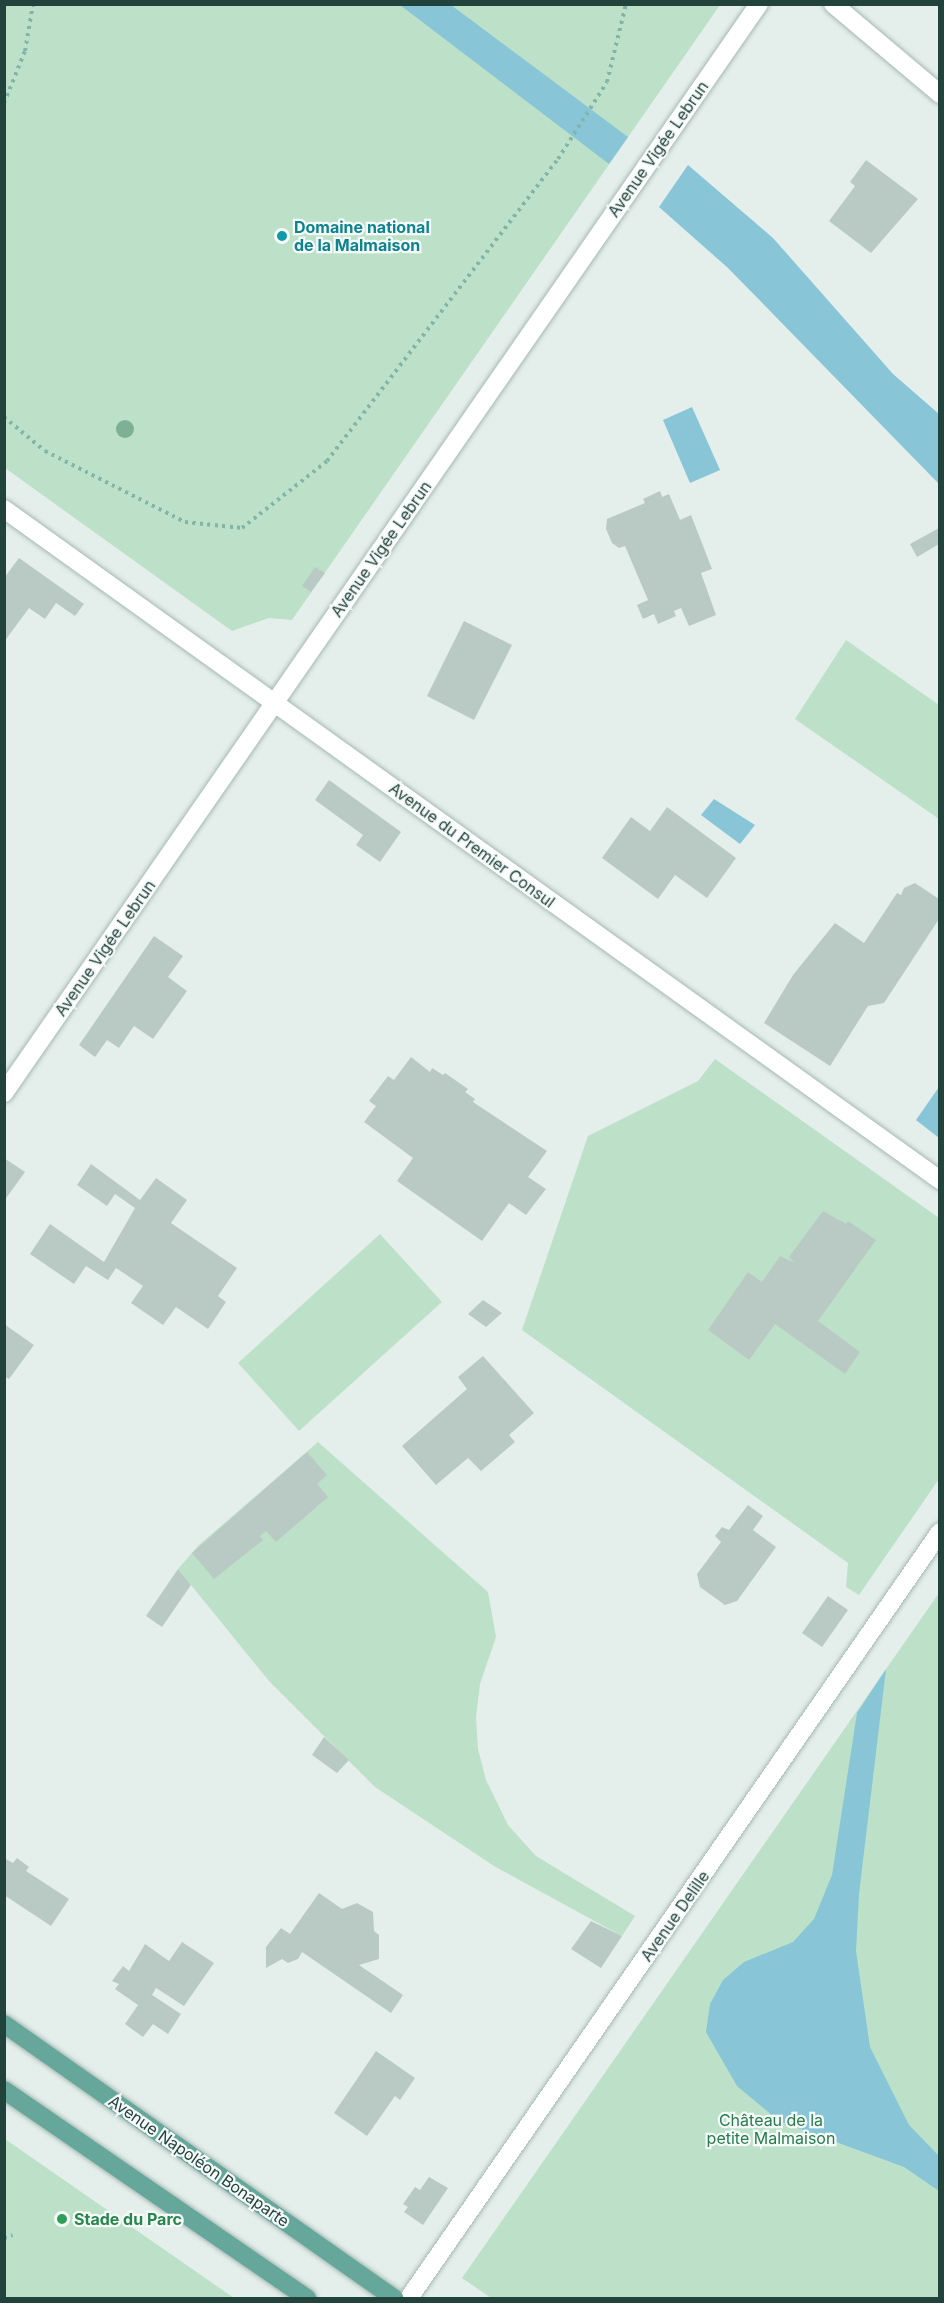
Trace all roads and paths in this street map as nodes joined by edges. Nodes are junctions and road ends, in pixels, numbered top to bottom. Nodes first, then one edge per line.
1 (33, 4) edge
2 (626, 4) edge
3 (759, 4) edge
4 (833, 4) edge
5 (939, 94) edge
6 (4, 103) edge
7 (4, 417) edge
8 (4, 509) edge
9 (274, 703) junction
10 (4, 1093) edge
11 (939, 1180) edge
12 (939, 1532) edge
13 (4, 2024) edge
14 (4, 2090) edge
15 (13, 2235) dead end
16 (4, 2238) edge
17 (307, 2298) edge
18 (394, 2298) edge
19 (409, 2298) edge

1 - 6 path
2 - 7 path
3 - 9 street, Avenue Vigée Lebrun
4 - 5 street
8 - 9 street, Avenue du Premier Consul
9 - 10 street, Avenue Vigée Lebrun
9 - 11 street, Avenue du Premier Consul
12 - 19 street, Avenue Delille
13 - 18 main road, Avenue Napoléon Bonaparte
14 - 17 main road
15 - 16 path

